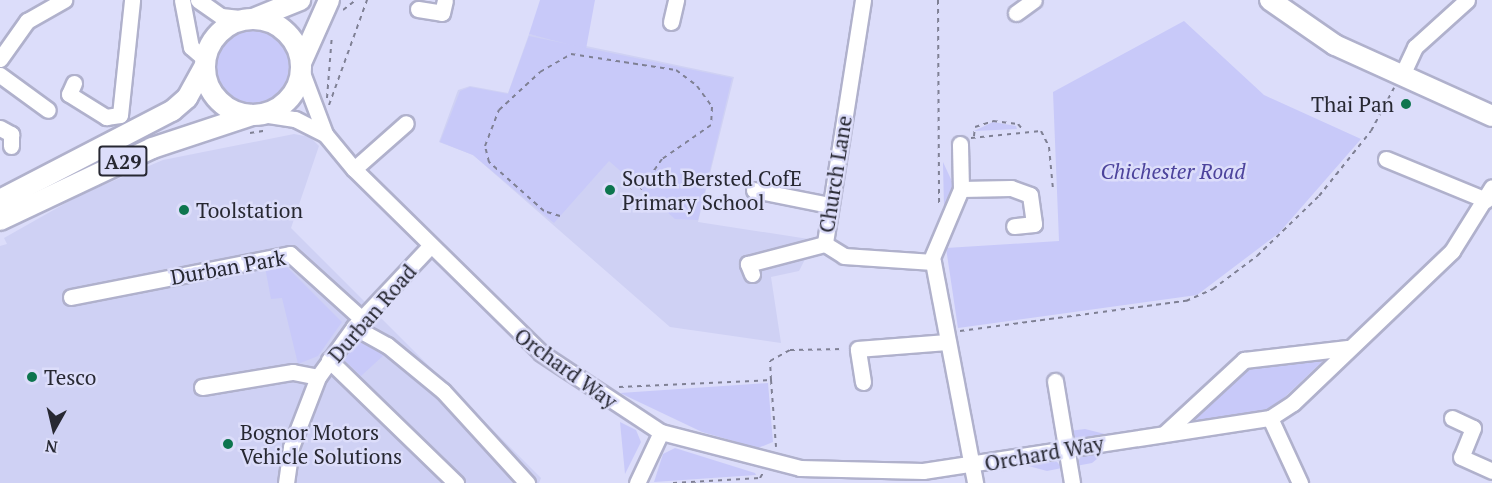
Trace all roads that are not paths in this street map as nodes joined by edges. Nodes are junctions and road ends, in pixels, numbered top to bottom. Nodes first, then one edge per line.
1 (64, 0) edge
2 (132, 0) edge
3 (182, 0) edge
4 (198, 0) edge
5 (300, 0) edge
6 (445, 0) edge
7 (676, 0) edge
8 (863, 0) edge
9 (1034, 0) edge
10 (1270, 0) edge
11 (1467, 0) edge
12 (332, 8) edge
13 (418, 9) dead end
14 (1016, 13) dead end
15 (251, 19) junction
16 (671, 22) dead end
17 (0, 58) edge
18 (205, 63) junction
19 (301, 67) junction
20 (1401, 74) junction
21 (0, 75) edge
22 (74, 83) dead end
23 (48, 110) dead end
24 (257, 115) junction
25 (1492, 116) edge
26 (406, 123) dead end
27 (0, 128) edge
28 (325, 134) junction
29 (960, 144) road end
30 (11, 146) dead end
31 (1386, 159) dead end
32 (354, 170) junction
33 (961, 189) junction
34 (754, 190) dead end
35 (1489, 193) edge
36 (0, 200) edge
37 (829, 206) junction
38 (0, 220) edge
39 (1014, 226) dead end
40 (825, 244) junction
41 (429, 247) junction
42 (931, 260) junction
43 (752, 274) dead end
44 (71, 297) dead end
45 (358, 323) junction
46 (946, 339) junction
47 (1347, 348) junction
48 (329, 360) junction
49 (318, 377) junction
50 (1055, 381) dead end
51 (863, 382) dead end
52 (202, 387) dead end
53 (1270, 418) junction
54 (1452, 418) dead end
55 (661, 432) junction
56 (1165, 433) junction
57 (1066, 450) junction
58 (972, 465) junction
59 (1492, 471) edge
60 (869, 479) edge
61 (286, 483) edge
62 (456, 483) edge
63 (527, 483) edge
64 (637, 483) edge
65 (975, 483) edge
66 (1072, 483) edge
67 (1300, 483) edge

1 - 17 street
2 - 22 street
3 - 18 street
4 - 15 street
5 - 15 main road
6 - 13 street
7 - 16 street
8 - 37 street, Church Lane
9 - 14 street
10 - 20 main road
11 - 20 street
12 - 19 main road
15 - 18 main road
15 - 19 main road
18 - 24 main road
18 - 36 main road, A29
19 - 24 main road
19 - 28 street
20 - 25 main road
21 - 23 street
24 - 28 street
24 - 38 main road, A29
26 - 32 street
27 - 30 street
28 - 32 street, Orchard Way
29 - 33 street
31 - 35 street
32 - 41 street, Orchard Way
33 - 39 street
33 - 42 street
34 - 37 street
35 - 47 street, Orchard Way
37 - 40 street, Church Lane
40 - 42 street, Church Lane
40 - 43 street
41 - 45 street, Durban Road
41 - 55 street, Orchard Way
42 - 46 street
44 - 45 street, Durban Park
45 - 48 street, Durban Road
45 - 63 street
46 - 51 street
46 - 58 street
47 - 53 street, Orchard Way
47 - 56 street
48 - 49 street, Durban Road
48 - 62 street
49 - 52 street
49 - 61 street, Durban Road
50 - 57 street
53 - 56 street, Orchard Way
53 - 67 street
54 - 59 street
55 - 60 street, Orchard Way
55 - 64 street
56 - 57 street, Orchard Way
57 - 58 street, Orchard Way
57 - 66 street
58 - 60 street, Orchard Way
58 - 65 street

